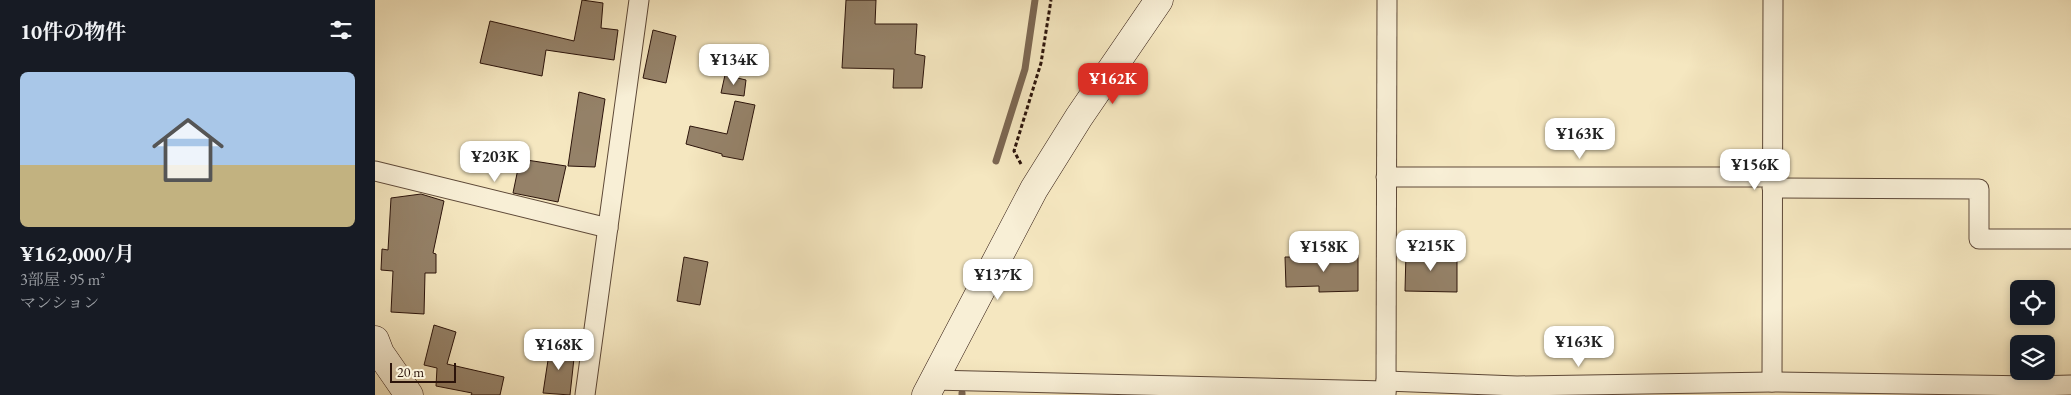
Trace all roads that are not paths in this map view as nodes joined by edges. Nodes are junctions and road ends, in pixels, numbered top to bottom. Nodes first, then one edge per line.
1 (639, 0) edge
2 (1159, 0) edge
3 (1387, 0) edge
4 (1773, 0) edge
5 (375, 171) edge
6 (1387, 177) junction
7 (1772, 183) junction
8 (608, 228) junction
9 (2071, 239) edge
10 (375, 340) edge
11 (1772, 382) junction
12 (2071, 385) edge
13 (929, 388) edge
14 (972, 388) edge
15 (1386, 389) edge
16 (1869, 389) edge
17 (409, 395) edge
18 (585, 395) edge

1 - 8 street
2 - 13 street
3 - 6 street
4 - 7 street
5 - 8 street
6 - 7 street
6 - 15 street
7 - 9 street
7 - 11 street
8 - 18 street
10 - 17 street
11 - 15 street
11 - 16 street
12 - 16 street
13 - 14 street
14 - 15 street

